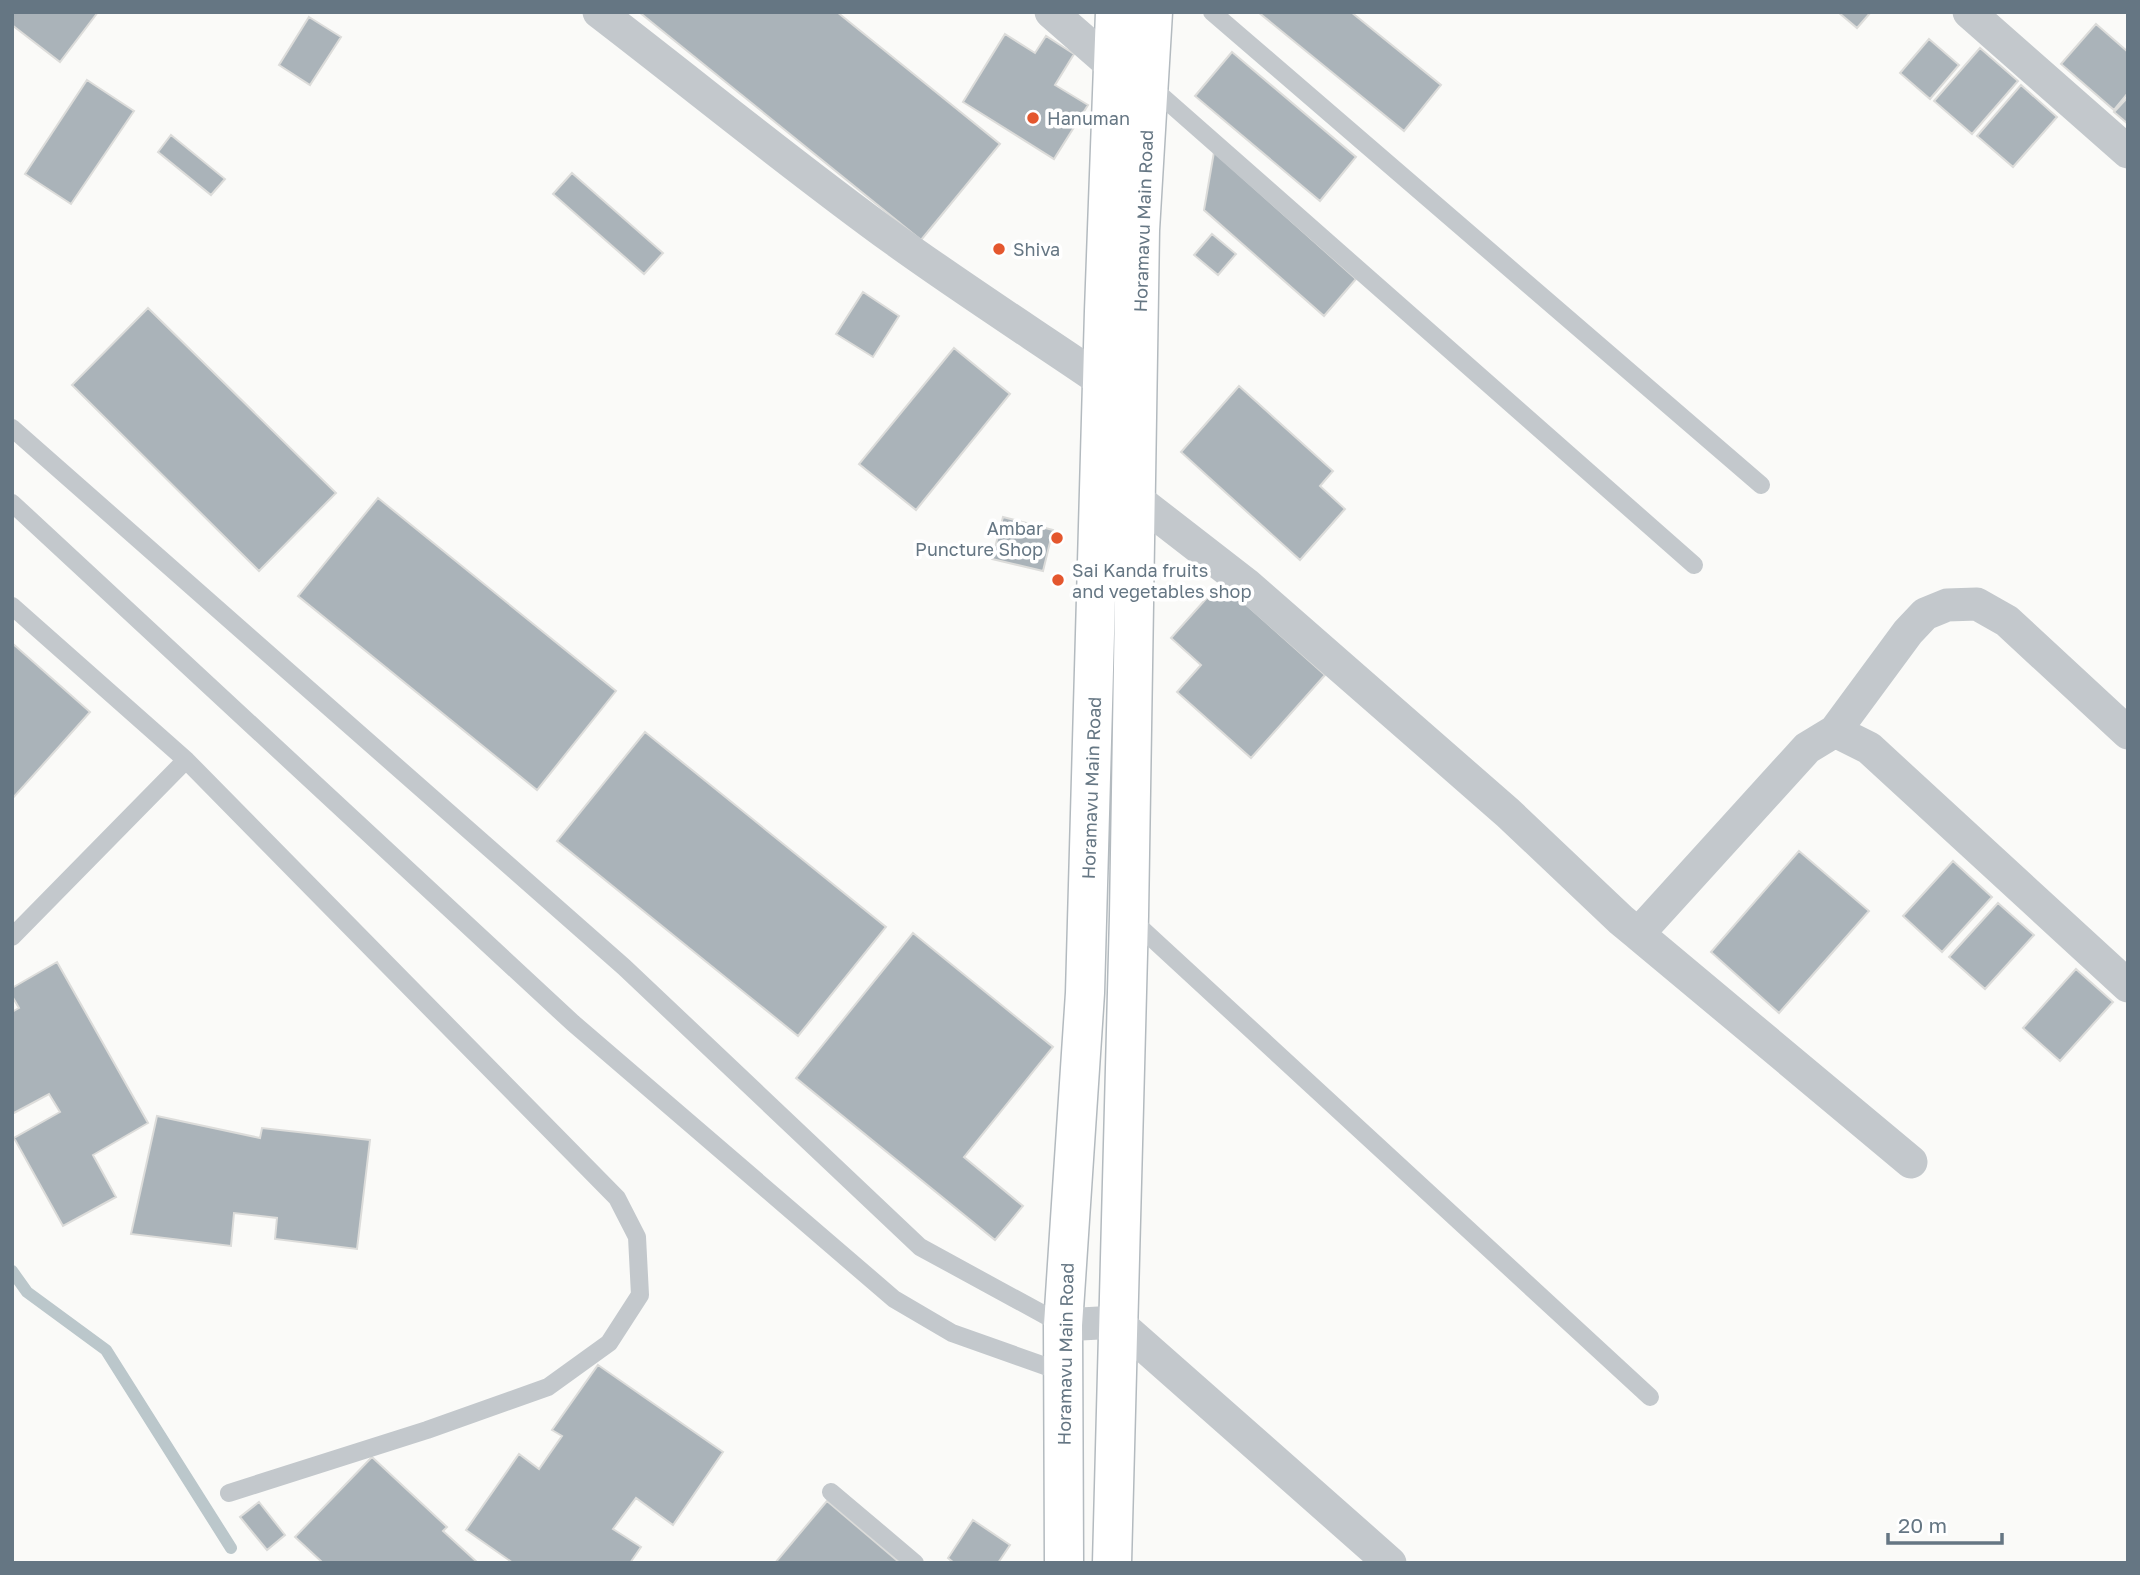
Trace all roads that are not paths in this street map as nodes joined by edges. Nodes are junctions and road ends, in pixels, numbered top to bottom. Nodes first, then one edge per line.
1 (599, 12) edge
2 (1051, 12) edge
3 (1115, 12) edge
4 (1153, 12) edge
5 (1212, 12) edge
6 (1969, 12) edge
7 (1114, 67) junction
8 (1149, 85) junction
9 (2128, 152) edge
10 (1102, 381) junction
11 (12, 428) edge
12 (1761, 485) dead end
13 (1117, 496) junction
14 (12, 503) edge
15 (1694, 565) dead end
16 (12, 606) edge
17 (1835, 731) junction
18 (2128, 733) edge
19 (186, 760) junction
20 (1087, 908) junction
21 (1129, 916) junction
22 (1638, 934) junction
23 (12, 937) edge
24 (2128, 986) edge
25 (1911, 1162) dead end
26 (1117, 1322) junction
27 (1063, 1325) junction
28 (1062, 1372) junction
29 (1650, 1397) dead end
30 (831, 1492) dead end
31 (229, 1493) dead end
32 (915, 1563) edge
33 (1063, 1563) edge
34 (1112, 1563) edge
35 (1390, 1563) edge

1 - 10 street
2 - 7 street
3 - 7 main road, Horamavu Main Road
4 - 8 main road, Horamavu Main Road
5 - 12 lane
6 - 9 street
7 - 8 street
7 - 10 main road, Horamavu Main Road
8 - 13 main road, Horamavu Main Road
8 - 15 lane
10 - 13 main road, Horamavu Main Road
11 - 27 lane
13 - 20 main road, Horamavu Main Road
13 - 21 main road, Horamavu Main Road
13 - 22 street
14 - 28 lane
16 - 19 lane
17 - 18 street
17 - 22 street
17 - 24 street
19 - 23 lane
19 - 31 lane
20 - 21 lane
20 - 27 main road, Horamavu Main Road
21 - 26 main road, Horamavu Main Road
21 - 29 lane
22 - 25 street
26 - 27 street
26 - 34 main road, Horamavu Main Road
26 - 35 street
27 - 28 main road, Horamavu Main Road
28 - 33 main road, Horamavu Main Road
30 - 32 lane

